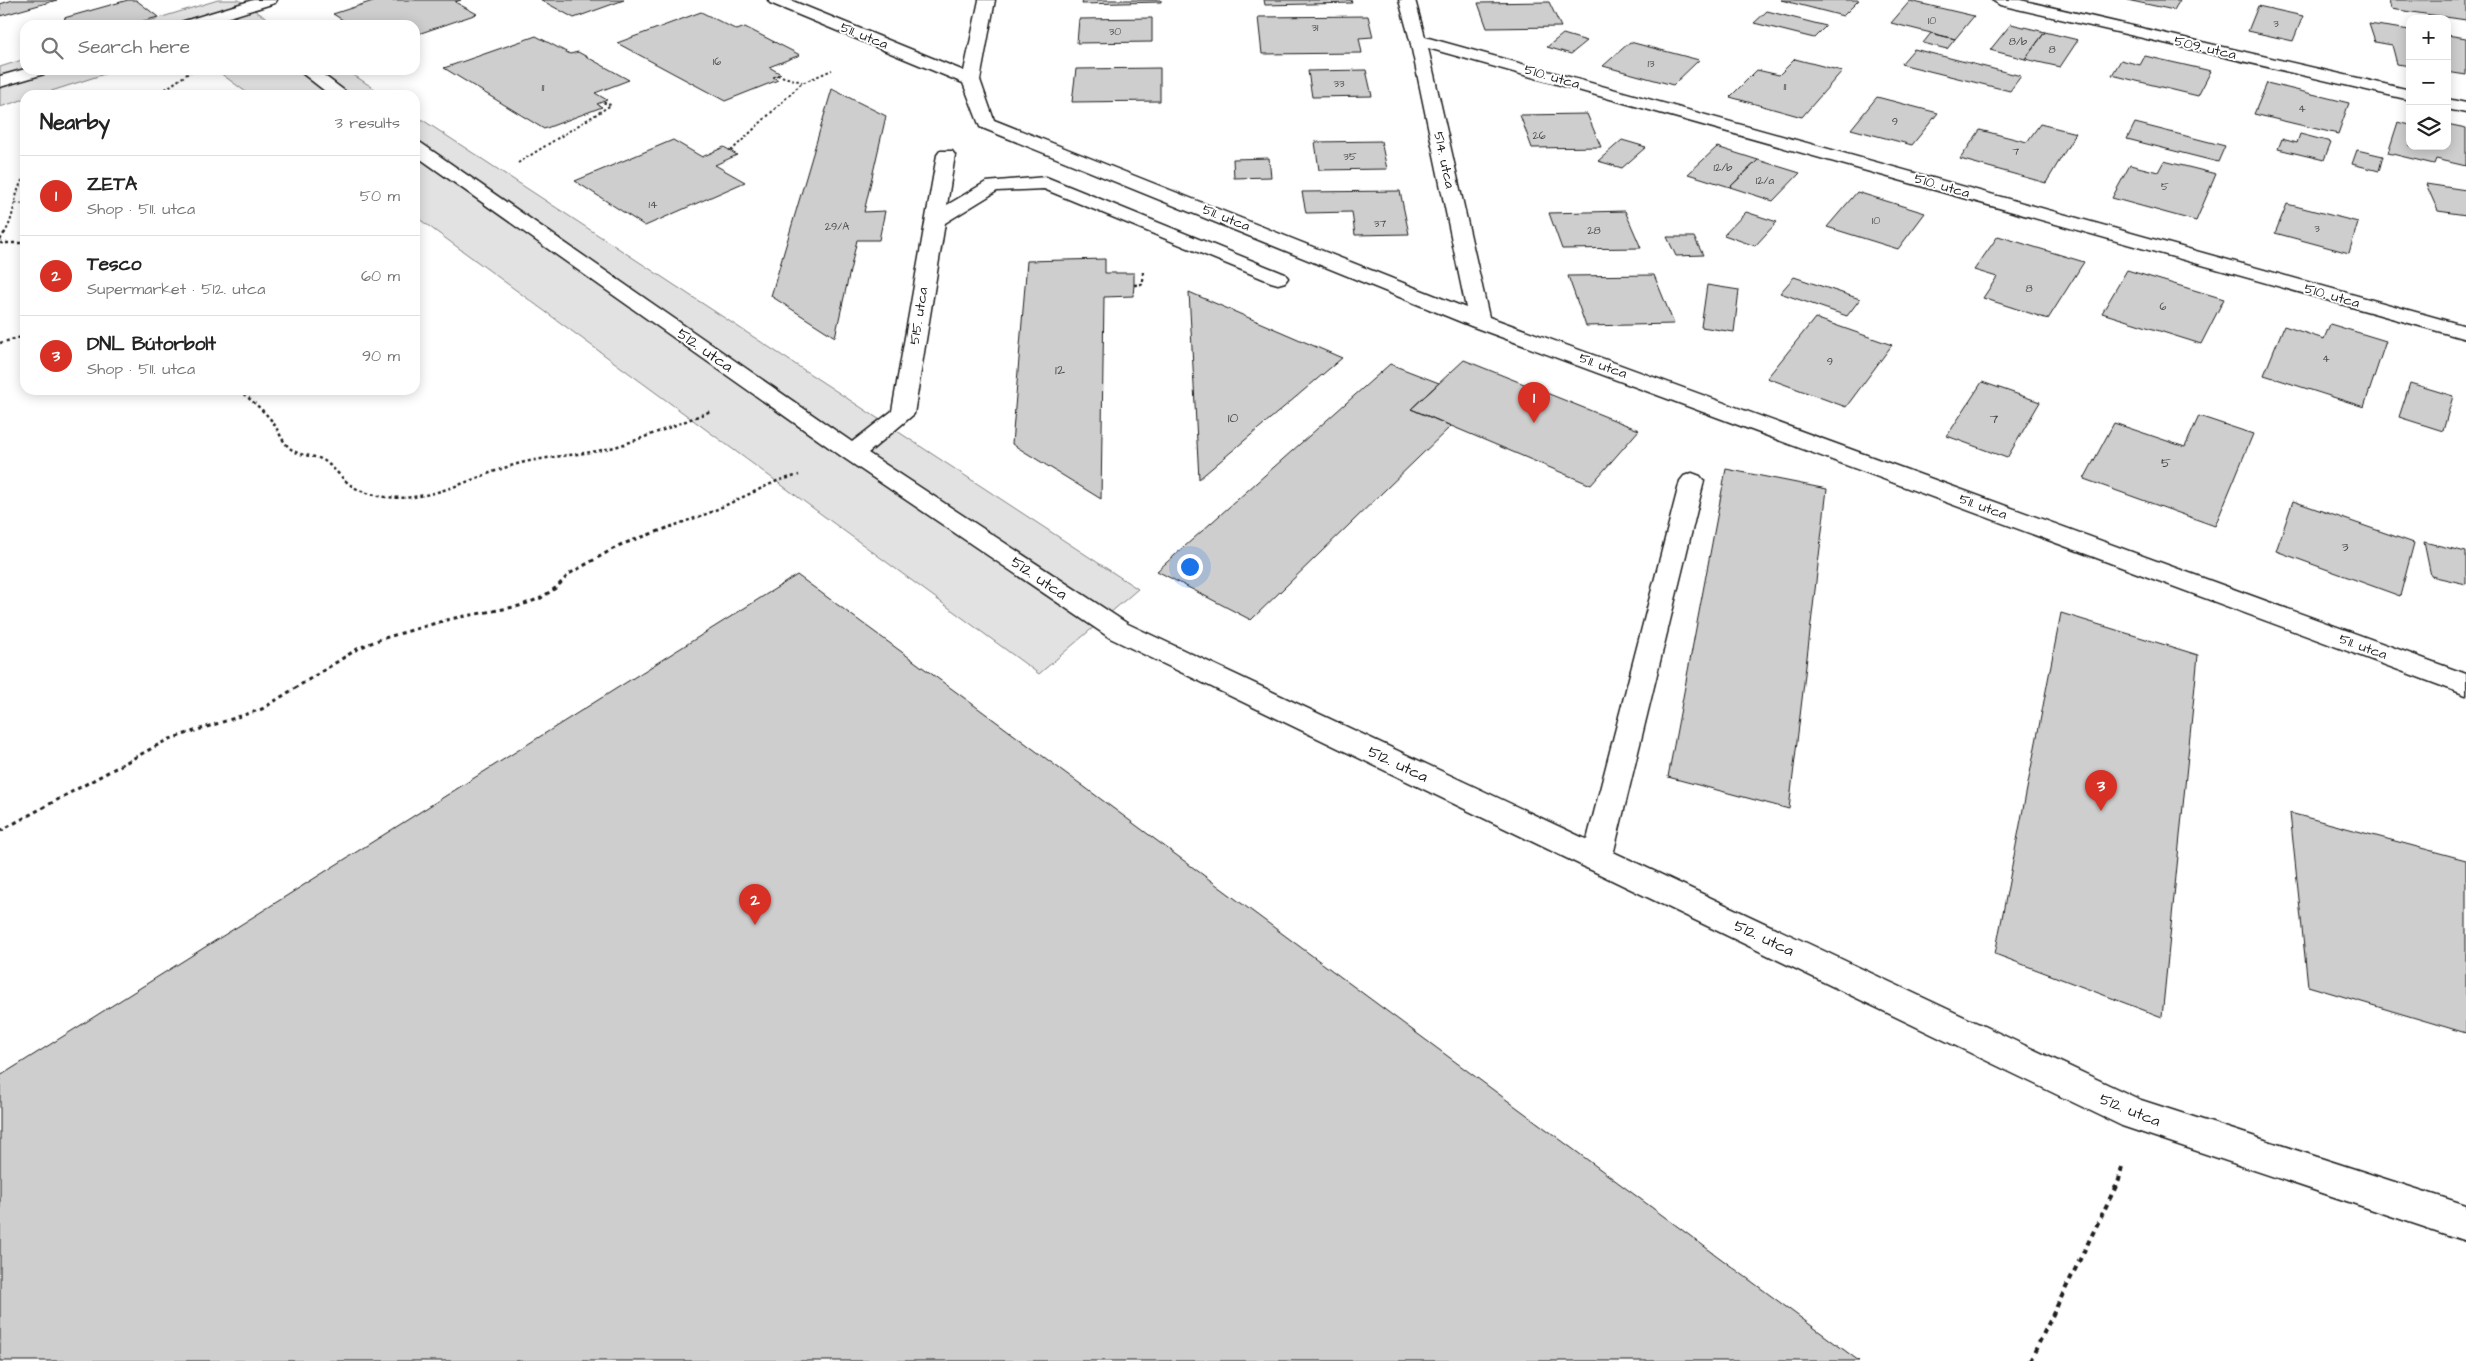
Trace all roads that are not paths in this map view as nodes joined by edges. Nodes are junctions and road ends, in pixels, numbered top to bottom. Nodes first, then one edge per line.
1 (206, 0) edge
2 (269, 0) edge
3 (776, 0) edge
4 (987, 0) edge
5 (1407, 0) edge
6 (2000, 0) edge
7 (225, 14) junction
8 (205, 20) edge
9 (234, 20) edge
10 (1418, 40) junction
11 (22, 75) edge
12 (313, 75) edge
13 (971, 80) junction
14 (0, 82) edge
15 (334, 90) edge
16 (2406, 94) edge
17 (2451, 105) edge
18 (2466, 108) edge
19 (420, 150) edge
20 (946, 155) dead end
21 (935, 220) junction
22 (1278, 278) dead end
23 (1478, 320) junction
24 (2466, 333) edge
25 (858, 457) junction
26 (1692, 482) dead end
27 (2466, 685) edge
28 (1597, 859) junction
29 (2466, 1223) edge

1 - 7 street
2 - 7 street
3 - 13 street, 511. utca
4 - 13 street
5 - 10 street, 514. utca
6 - 16 street, 509. utca
7 - 8 street
7 - 9 street
10 - 23 street, 514. utca
10 - 24 street, 510. utca
11 - 14 street
12 - 15 street
13 - 23 street, 511. utca
17 - 18 street
19 - 25 street, 512. utca
20 - 21 street, 515. utca
21 - 22 street
21 - 25 street, 515. utca
23 - 27 street, 511. utca
25 - 28 street, 512. utca
26 - 28 street
28 - 29 street, 512. utca

